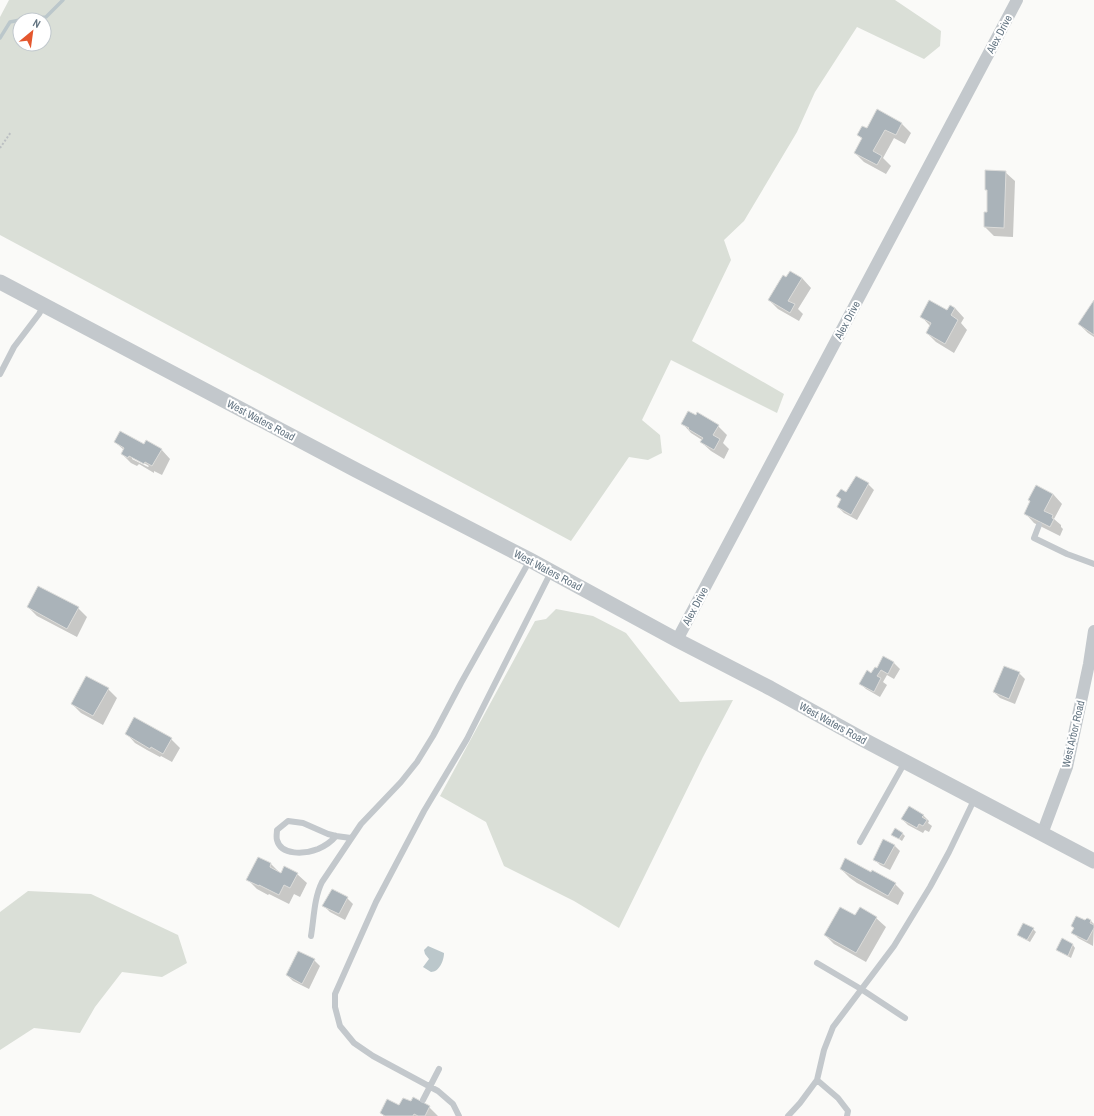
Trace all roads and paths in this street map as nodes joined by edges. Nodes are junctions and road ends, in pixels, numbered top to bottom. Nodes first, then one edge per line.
1 (1017, 0) edge
2 (11, 132) dead end
3 (0, 148) edge
4 (0, 282) edge
5 (44, 305) junction
6 (0, 374) edge
7 (1039, 524) dead end
8 (530, 560) junction
9 (1094, 564) edge
10 (551, 572) junction
11 (1094, 631) edge
12 (677, 640) junction
13 (905, 762) junction
14 (975, 798) junction
15 (1042, 834) junction
16 (336, 836) junction
17 (350, 838) junction
18 (860, 842) dead end
19 (1094, 861) edge
20 (311, 936) dead end
21 (817, 963) dead end
22 (861, 989) junction
23 (905, 1018) dead end
24 (439, 1069) dead end
25 (817, 1080) junction
26 (430, 1086) junction
27 (423, 1100) dead end
28 (460, 1116) edge
29 (788, 1116) edge
30 (847, 1116) edge

1 - 12 street, Alex Drive
2 - 3 path
4 - 5 street, West Waters Road
5 - 6 lane
5 - 8 street, West Waters Road
7 - 9 lane
8 - 10 street, West Waters Road
8 - 17 lane
10 - 12 street, West Waters Road
10 - 26 lane
11 - 15 street, West Arbor Road
12 - 13 street, West Waters Road
13 - 14 street, West Waters Road
13 - 18 lane
14 - 15 street, West Waters Road
14 - 22 lane
15 - 19 street, West Waters Road
16 - 16 lane
16 - 17 lane
17 - 20 lane
21 - 22 lane
22 - 23 lane
22 - 25 lane
24 - 26 lane
25 - 29 lane
25 - 30 lane
26 - 27 lane
26 - 28 lane

